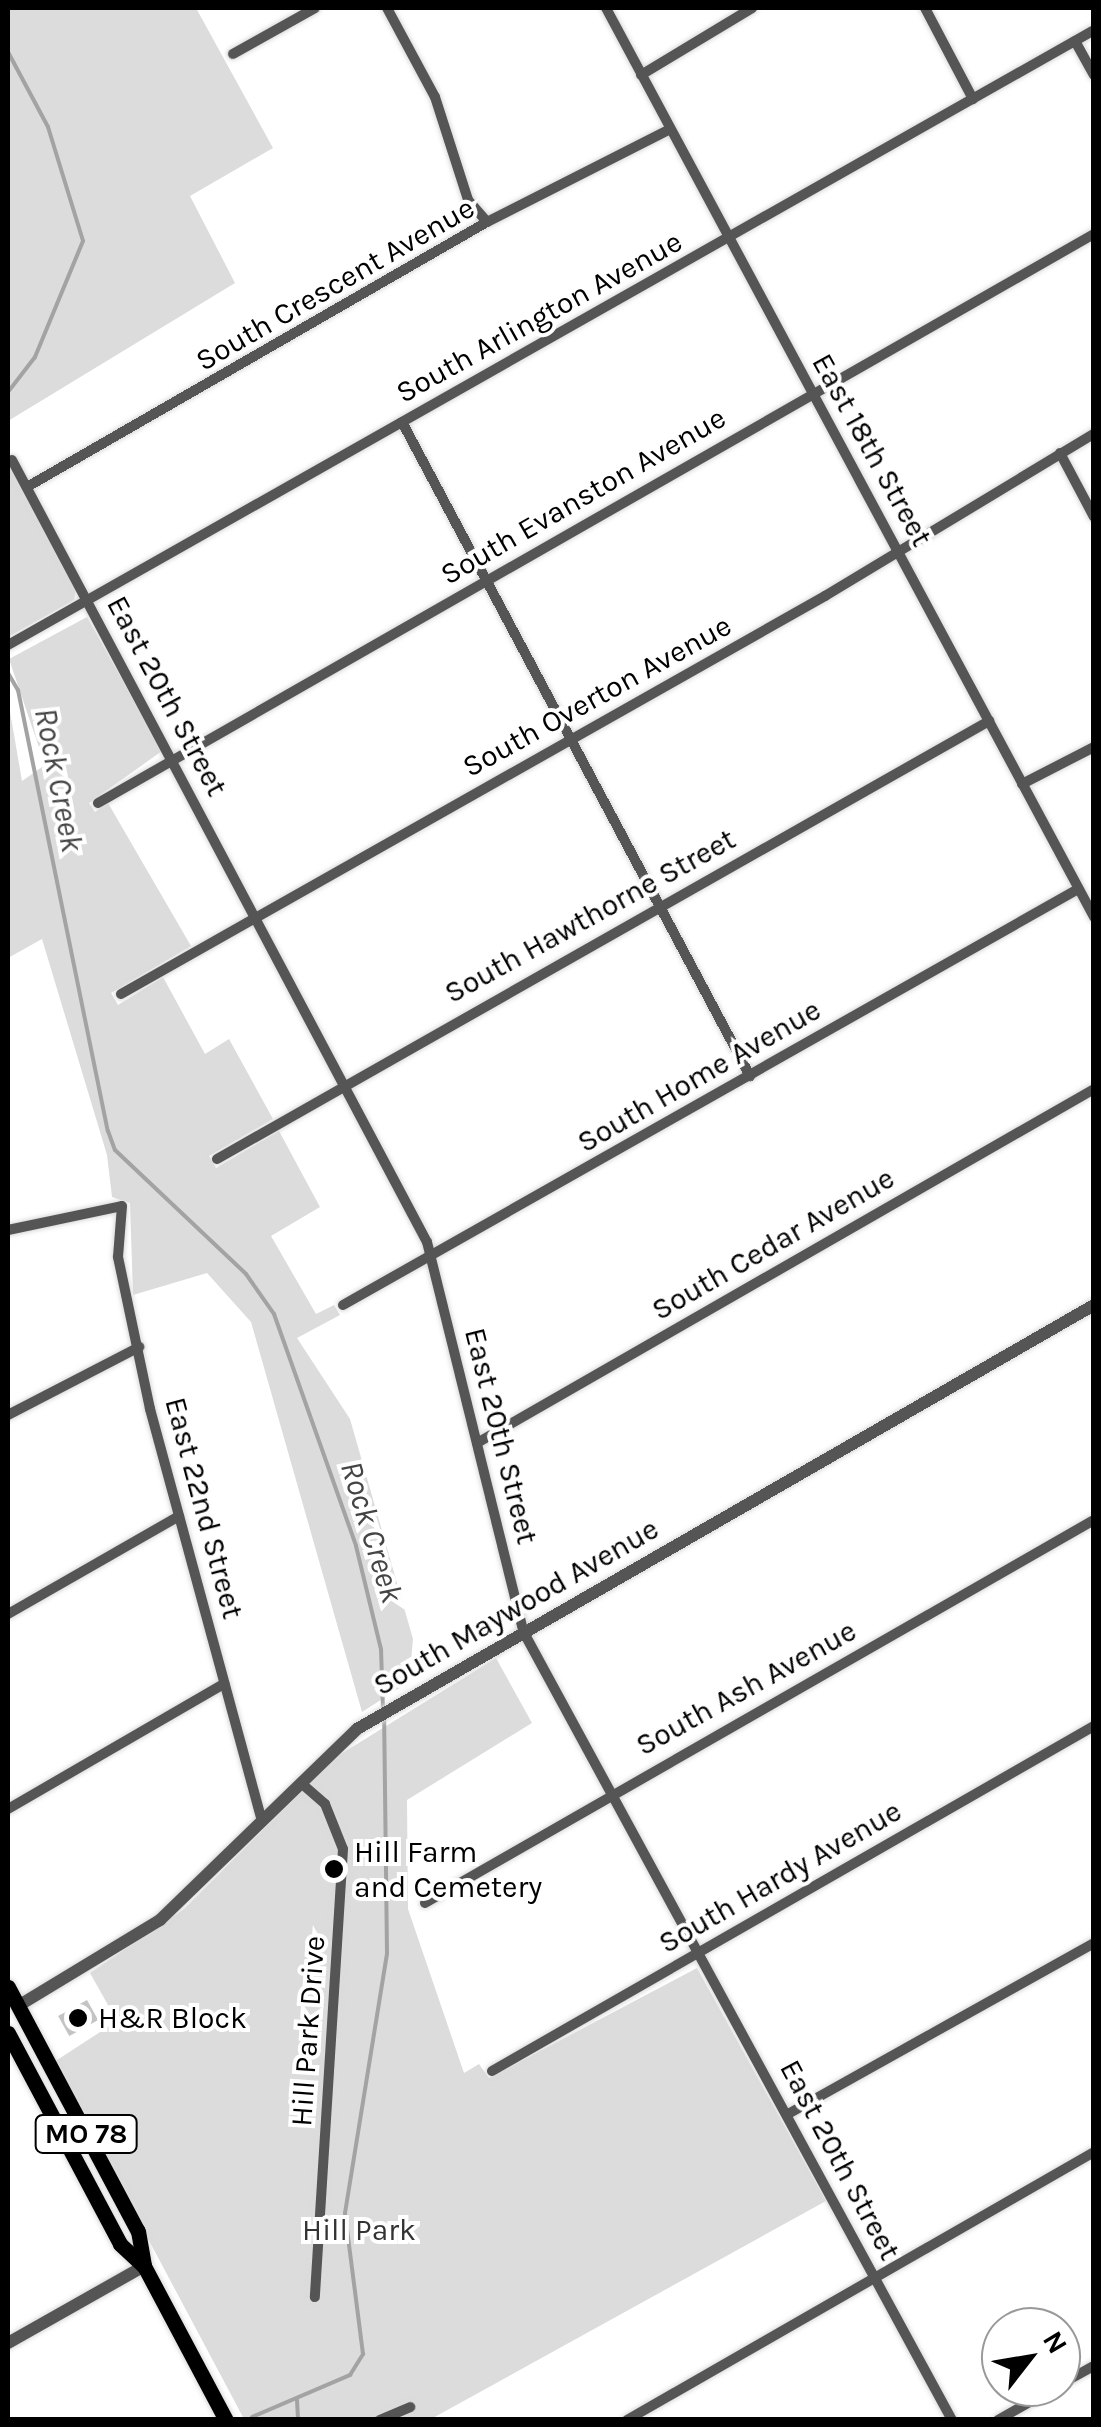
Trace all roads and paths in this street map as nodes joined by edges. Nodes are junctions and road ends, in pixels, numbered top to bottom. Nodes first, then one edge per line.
1 (315, 8) edge
2 (388, 8) edge
3 (606, 8) edge
4 (752, 8) edge
5 (925, 8) edge
6 (1094, 30) edge
7 (1075, 40) junction
8 (233, 54) dead end
9 (641, 74) junction
10 (1094, 76) edge
11 (973, 99) junction
12 (670, 130) junction
13 (487, 222) junction
14 (1094, 234) edge
15 (729, 238) junction
16 (813, 393) junction
17 (402, 422) junction
18 (1094, 434) edge
19 (1060, 453) junction
20 (12, 460) dead end
21 (27, 487) junction
22 (1094, 517) edge
23 (898, 550) junction
24 (490, 579) junction
25 (88, 601) junction
26 (10, 644) edge
27 (989, 721) junction
28 (573, 738) junction
29 (1094, 747) edge
30 (172, 759) junction
31 (1022, 784) junction
32 (98, 803) dead end
33 (1078, 889) junction
34 (662, 905) junction
35 (258, 916) junction
36 (1094, 917) edge
37 (122, 994) dead end
38 (750, 1076) junction
39 (346, 1084) junction
40 (1094, 1090) edge
41 (217, 1159) dead end
42 (8, 1230) edge
43 (430, 1257) junction
44 (343, 1306) dead end
45 (1093, 1306) edge
46 (139, 1348) junction
47 (8, 1416) edge
48 (477, 1442) junction
49 (179, 1516) junction
50 (1094, 1520) edge
51 (8, 1614) edge
52 (523, 1631) junction
53 (224, 1684) junction
54 (1094, 1726) edge
55 (301, 1783) junction
56 (610, 1791) junction
57 (8, 1809) edge
58 (262, 1820) junction
59 (425, 1902) dead end
60 (1094, 1943) edge
61 (701, 1952) junction
62 (8, 1987) edge
63 (13, 2009) edge
64 (8, 2032) edge
65 (492, 2071) dead end
66 (788, 2114) junction
67 (1094, 2152) edge
68 (144, 2266) junction
69 (876, 2279) junction
70 (315, 2297) dead end
71 (8, 2343) edge
72 (410, 2406) dead end
73 (1021, 2407) edge
74 (226, 2420) edge
75 (380, 2420) edge
76 (627, 2420) edge
77 (952, 2420) edge
78 (998, 2420) edge

1 - 8 street
2 - 13 street
3 - 9 street, East 18th Street
4 - 9 street
5 - 11 street
6 - 7 street, South Arlington Avenue
7 - 10 street
7 - 11 street, South Arlington Avenue
9 - 12 street, East 18th Street
11 - 15 street, South Arlington Avenue
12 - 13 street, South Crescent Avenue
12 - 15 street, East 18th Street
13 - 21 street, South Crescent Avenue
14 - 16 street, South Evanston Avenue
15 - 16 street, East 18th Street
15 - 17 street, South Arlington Avenue
16 - 23 street, East 18th Street
16 - 24 street, South Evanston Avenue
17 - 24 street
17 - 25 street, South Arlington Avenue
18 - 19 street, South Overton Avenue
19 - 22 street
19 - 23 street, South Overton Avenue
20 - 21 street, East 20th Street
21 - 25 street, East 20th Street
23 - 27 street, East 18th Street
23 - 28 street, South Overton Avenue
24 - 28 street
24 - 30 street, South Evanston Avenue
25 - 26 street, South Arlington Avenue
25 - 30 street, East 20th Street
27 - 31 street, East 18th Street
27 - 34 street, South Hawthorne Street
28 - 34 street
28 - 35 street, South Overton Avenue
29 - 31 street
30 - 32 street, South Evanston Avenue
30 - 35 street, East 20th Street
31 - 33 street, East 18th Street
33 - 36 street, East 18th Street
33 - 38 street, South Home Avenue
34 - 38 street
34 - 39 street, South Hawthorne Street
35 - 37 street, South Overton Avenue
35 - 39 street, East 20th Street
38 - 43 street, South Home Avenue
39 - 41 street, South Hawthorne Street
39 - 43 street, East 20th Street
40 - 48 street, South Cedar Avenue
42 - 46 street, East 22nd Street
43 - 44 street, South Home Avenue
43 - 48 street, East 20th Street
45 - 52 street, South Maywood Avenue
46 - 47 street
46 - 49 street, East 22nd Street
48 - 52 street, East 20th Street
49 - 51 street
49 - 53 street, East 22nd Street
50 - 56 street, South Ash Avenue
52 - 55 street, South Maywood Avenue
52 - 56 street, East 20th Street
53 - 57 street
53 - 58 street, East 22nd Street
54 - 61 street, South Hardy Avenue
55 - 58 street, South Maywood Avenue
55 - 70 street, Hill Park Drive
56 - 59 street, South Ash Avenue
56 - 61 street, East 20th Street
58 - 63 street, South Maywood Avenue
60 - 66 street
61 - 65 street, South Hardy Avenue
61 - 66 street, East 20th Street
62 - 63 main road, MO 78
63 - 68 main road, MO 78
64 - 68 main road, MO 78
66 - 69 street, East 20th Street
67 - 69 street
68 - 71 street
68 - 74 main road, MO 78
69 - 76 street
69 - 77 street, East 20th Street
72 - 75 street
73 - 78 street

